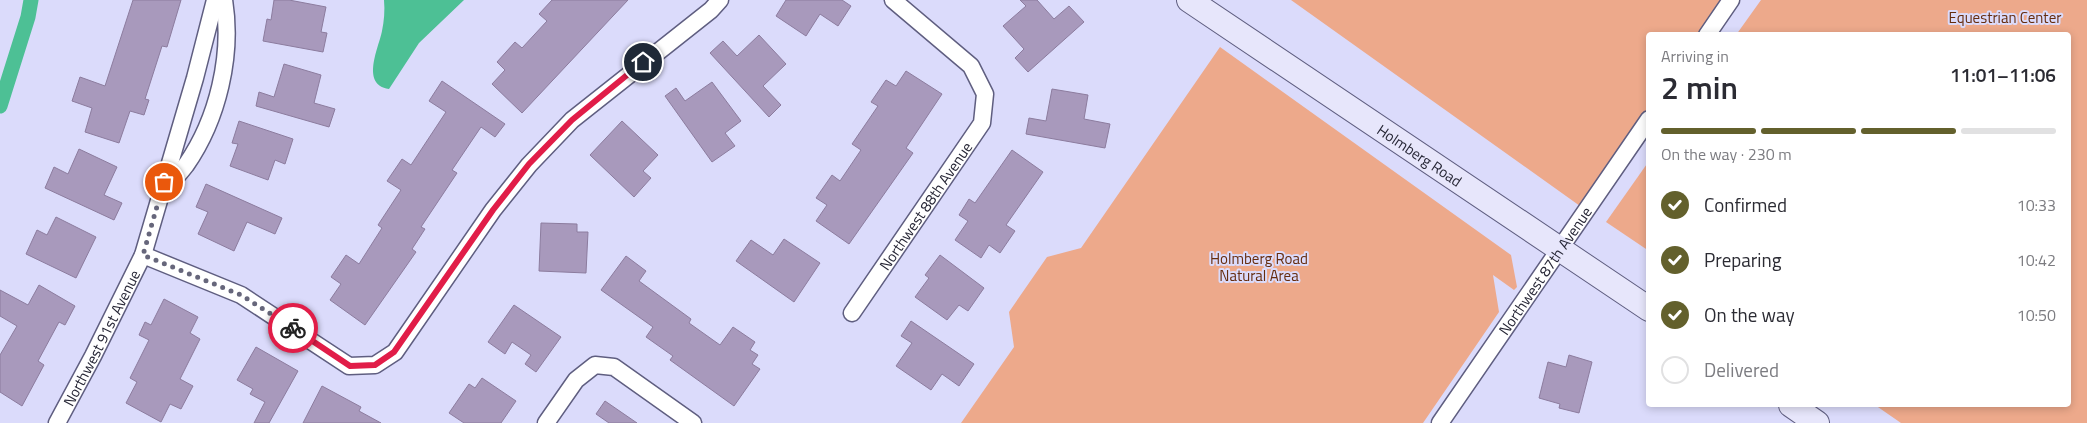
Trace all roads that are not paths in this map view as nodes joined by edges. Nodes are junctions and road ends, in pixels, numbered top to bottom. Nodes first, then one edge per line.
1 (215, 0) edge
2 (224, 0) edge
3 (720, 0) edge
4 (893, 0) edge
5 (1189, 0) edge
6 (1731, 0) edge
7 (1709, 32) edge
8 (1646, 123) edge
9 (160, 195) junction
10 (1559, 249) junction
11 (143, 255) junction
12 (1646, 307) edge
13 (852, 313) dead end
14 (1794, 407) edge
15 (57, 423) edge
16 (546, 423) edge
17 (693, 423) edge
18 (1440, 423) edge
19 (1818, 423) edge

1 - 9 street, Northwest 91st Avenue
2 - 9 street, Northwest 91st Avenue
3 - 11 street
4 - 13 street, Northwest 88th Avenue
5 - 10 street, Holmberg Road
6 - 7 street
8 - 10 street, Northwest 87th Avenue
9 - 11 street, Northwest 91st Avenue
10 - 12 street, Holmberg Road
10 - 18 street, Northwest 87th Avenue
11 - 15 street, Northwest 91st Avenue
14 - 19 street
16 - 17 street

